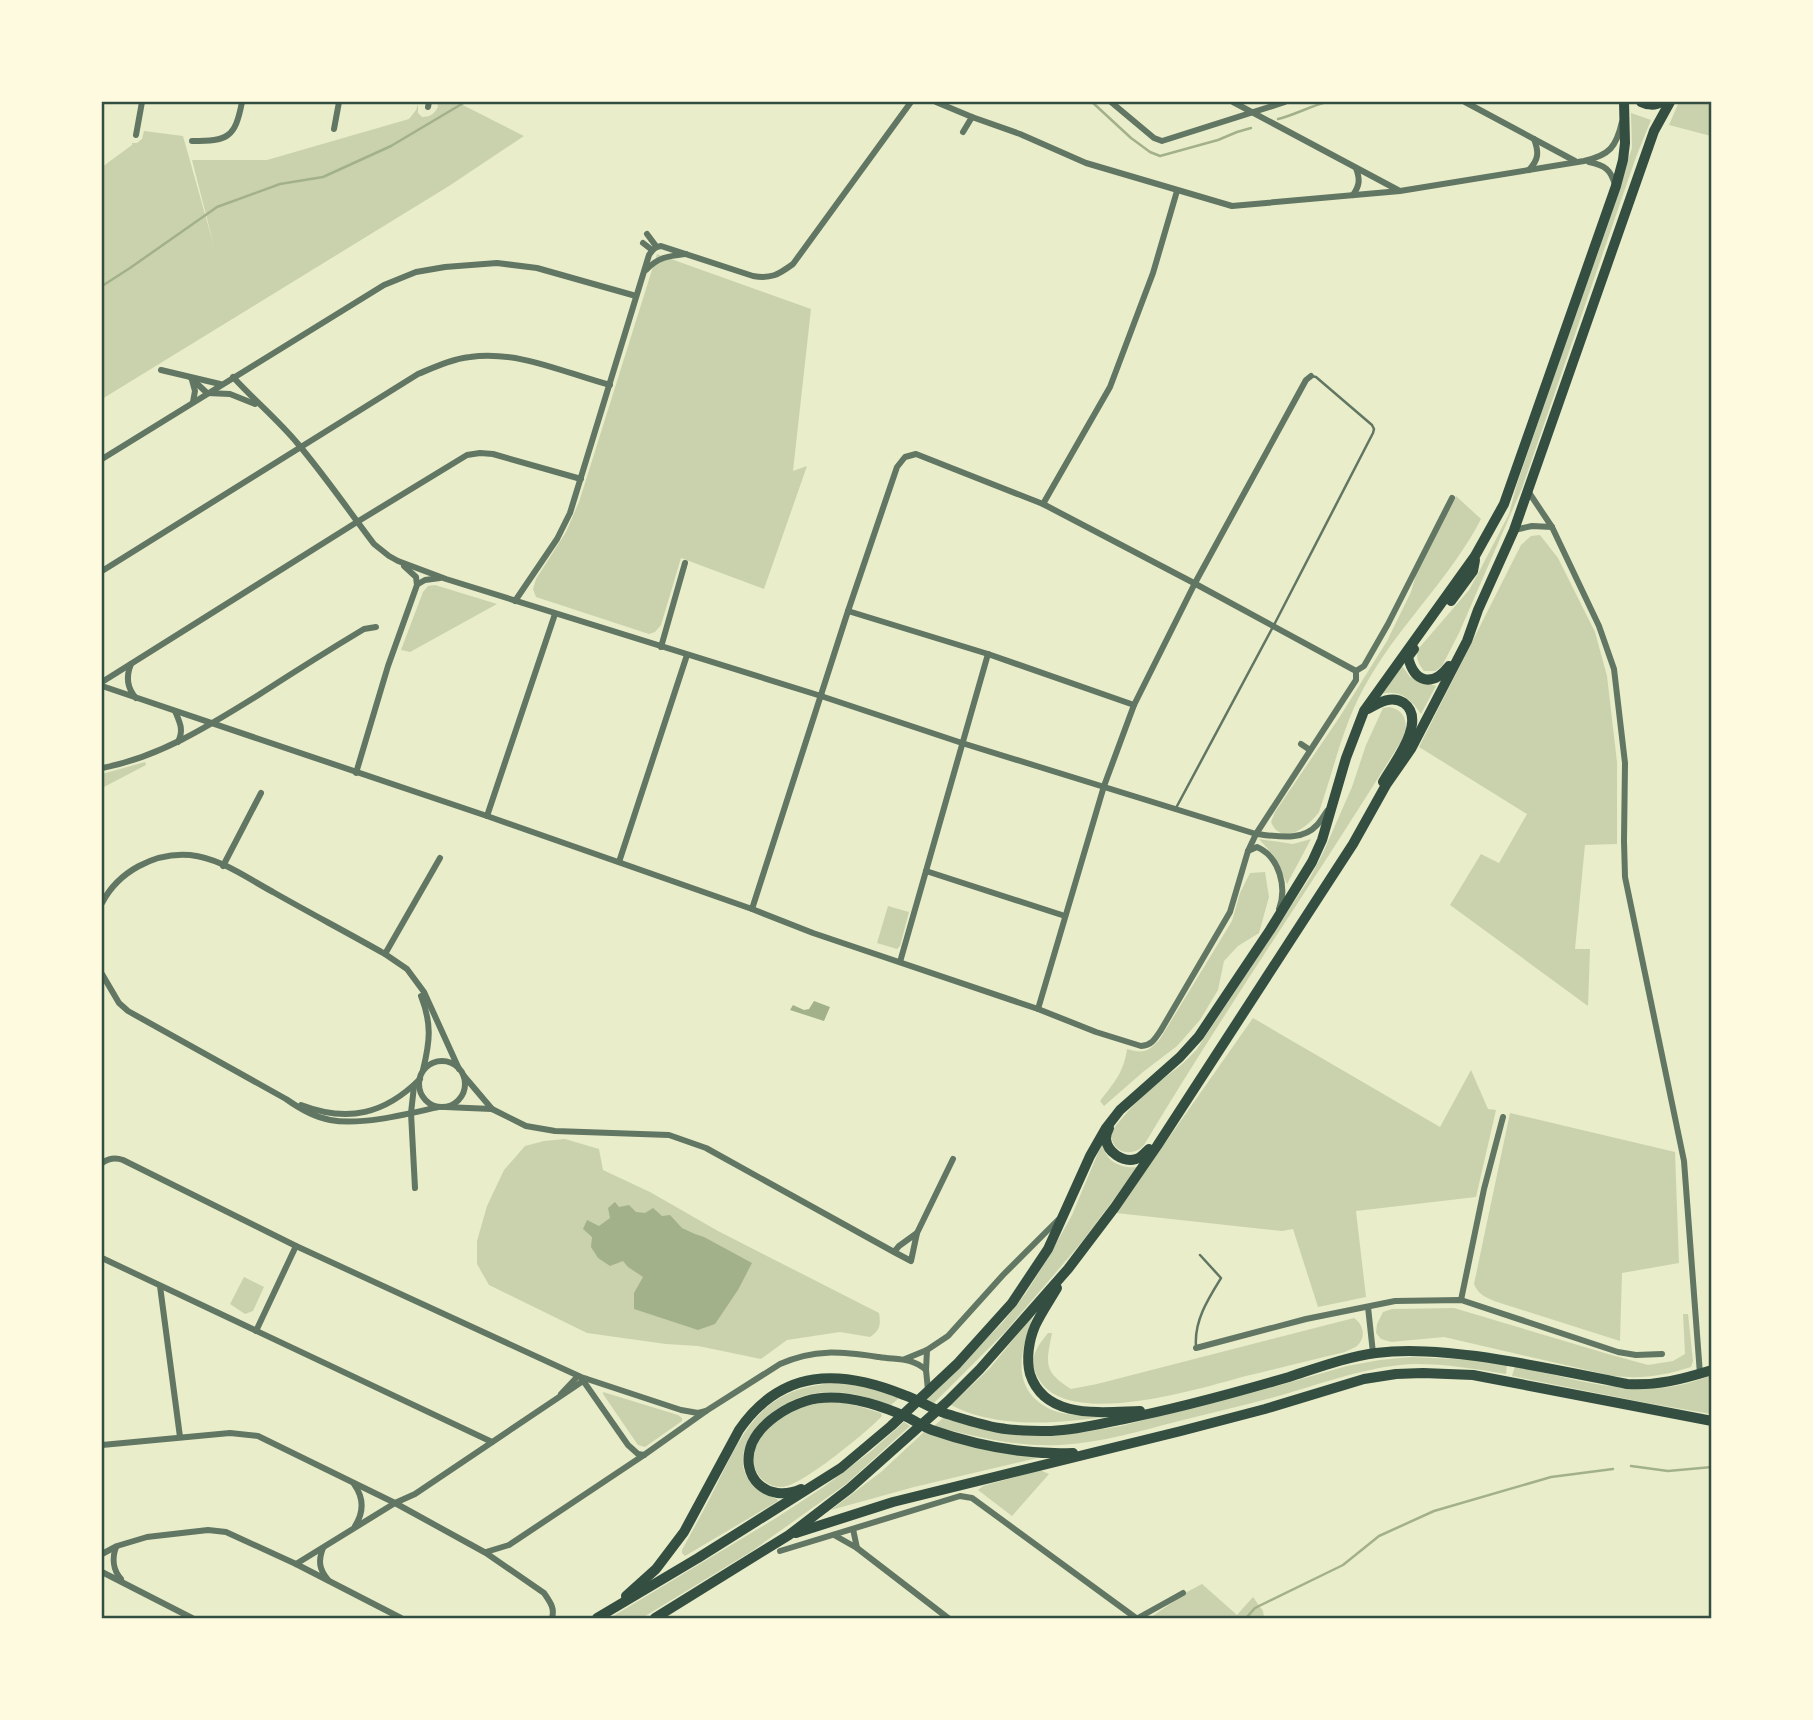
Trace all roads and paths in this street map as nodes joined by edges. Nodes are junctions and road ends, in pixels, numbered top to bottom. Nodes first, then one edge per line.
1 (142, 102) edge
2 (242, 102) edge
3 (339, 102) edge
4 (911, 102) edge
5 (936, 102) edge
6 (1111, 102) edge
7 (1233, 102) edge
8 (1285, 102) edge
9 (1465, 102) edge
10 (1624, 102) edge
11 (1641, 102) edge
12 (1661, 102) edge
13 (1670, 102) edge
14 (1254, 112) junction
15 (1624, 113) junction
16 (972, 117) junction
17 (334, 129) dead end
18 (962, 132) dead end
19 (136, 135) dead end
20 (1534, 139) junction
21 (192, 141) dead end
22 (1580, 162) junction
23 (1356, 168) junction
24 (1530, 170) junction
25 (1616, 186) junction
26 (1177, 191) junction
27 (1400, 191) junction
28 (1353, 195) junction
29 (647, 234) dead end
30 (643, 243) dead end
31 (654, 248) junction
32 (688, 254) junction
33 (645, 272) junction
34 (636, 296) junction
35 (161, 370) dead end
36 (1311, 376) joint
37 (233, 377) junction
38 (191, 378) junction
39 (221, 384) junction
40 (610, 385) junction
41 (206, 393) junction
42 (193, 402) junction
43 (260, 406) junction
44 (300, 447) junction
45 (102, 459) edge
46 (581, 479) junction
47 (1527, 490) junction
48 (1452, 498) dead end
49 (1043, 504) junction
50 (357, 522) junction
51 (1552, 527) junction
52 (1514, 530) junction
53 (1475, 556) junction
54 (398, 561) junction
55 (685, 563) dead end
56 (102, 571) edge
57 (446, 579) junction
58 (1195, 583) junction
59 (417, 585) junction
60 (515, 601) junction
61 (848, 611) junction
62 (555, 614) junction
63 (1274, 626) junction
64 (376, 627) dead end
65 (1466, 641) junction
66 (661, 647) junction
67 (988, 654) junction
68 (687, 655) junction
69 (131, 664) junction
70 (1356, 671) junction
71 (102, 684) edge
72 (821, 696) junction
73 (137, 698) junction
74 (1134, 705) junction
75 (175, 711) junction
76 (1364, 711) junction
77 (212, 723) junction
78 (178, 742) junction
79 (962, 743) junction
80 (1301, 744) dead end
81 (1310, 750) junction
82 (102, 768) edge
83 (356, 773) junction
84 (1104, 786) junction
85 (261, 793) dead end
86 (1332, 803) junction
87 (1175, 809) junction
88 (487, 816) junction
89 (1365, 823) junction
90 (1256, 834) junction
91 (1248, 851) junction
92 (440, 858) dead end
93 (619, 862) junction
94 (223, 866) junction
95 (926, 871) junction
96 (102, 903) edge
97 (752, 909) junction
98 (1065, 916) junction
99 (1270, 930) junction
100 (385, 954) junction
101 (900, 962) junction
102 (407, 969) junction
103 (102, 974) edge
104 (1038, 1009) junction
105 (461, 1071) junction
106 (421, 1077) junction
107 (414, 1086) junction
108 (286, 1099) junction
109 (441, 1107) junction
110 (492, 1109) junction
111 (1120, 1110) junction
112 (411, 1113) junction
113 (1503, 1117) dead end
114 (1173, 1119) junction
115 (953, 1158) dead end
116 (102, 1163) edge
117 (415, 1188) dead end
118 (1067, 1207) junction
119 (917, 1233) junction
120 (296, 1245) junction
121 (894, 1252) junction
122 (1200, 1255) dead end
123 (102, 1258) edge
124 (1068, 1269) junction
125 (160, 1286) junction
126 (1461, 1300) junction
127 (1368, 1307) junction
128 (256, 1331) junction
129 (1196, 1348) joint
130 (927, 1350) junction
131 (1373, 1353) junction
132 (1662, 1354) dead end
133 (905, 1359) junction
134 (1712, 1369) edge
135 (926, 1370) junction
136 (1700, 1374) junction
137 (582, 1379) junction
138 (926, 1397) junction
139 (1168, 1410) junction
140 (706, 1411) junction
141 (1712, 1420) edge
142 (180, 1437) junction
143 (492, 1442) junction
144 (102, 1445) edge
145 (1095, 1452) junction
146 (644, 1455) junction
147 (827, 1477) junction
148 (353, 1483) junction
149 (395, 1503) junction
150 (354, 1528) junction
151 (853, 1529) junction
152 (789, 1535) junction
153 (834, 1535) junction
154 (117, 1546) junction
155 (324, 1546) junction
156 (780, 1546) junction
157 (858, 1548) junction
158 (486, 1553) junction
159 (102, 1554) edge
160 (296, 1564) junction
161 (102, 1572) edge
162 (330, 1582) junction
163 (124, 1583) junction
164 (1183, 1593) dead end
165 (598, 1618) edge
166 (192, 1619) edge
167 (401, 1619) edge
168 (552, 1619) edge
169 (655, 1619) edge
170 (948, 1619) edge
171 (1137, 1619) edge

1 - 19 street
2 - 21 street
3 - 17 street
4 - 32 street
5 - 16 street
6 - 14 street
7 - 14 street
8 - 14 street
9 - 20 street
10 - 15 main road
11 - 12 main road
13 - 47 main road
14 - 23 street
15 - 22 street
15 - 25 main road
16 - 18 street
16 - 26 street
20 - 22 street
20 - 24 street
22 - 24 street
22 - 25 street
23 - 27 street
23 - 28 street
24 - 27 street
25 - 53 main road
26 - 28 street
26 - 49 street
27 - 28 street
29 - 31 street
30 - 31 street
31 - 32 street
31 - 33 street
32 - 33 street
33 - 34 street
34 - 37 street
34 - 40 street
35 - 38 street
36 - 58 street
36 - 63 lane
37 - 39 street
37 - 43 street
38 - 39 street
38 - 41 street
38 - 42 street
39 - 41 street
40 - 44 street
40 - 46 street
41 - 42 street
41 - 43 street
42 - 45 street
43 - 44 street
44 - 50 street
44 - 56 street
46 - 50 street
46 - 60 street
47 - 51 street
47 - 52 main road
48 - 70 street
49 - 58 street
49 - 61 street
50 - 54 street
50 - 69 street
51 - 52 street
51 - 136 street
52 - 65 main road
53 - 65 main road
53 - 76 main road
54 - 57 street
54 - 59 street
55 - 66 street
57 - 59 street
57 - 60 street
58 - 63 street
58 - 74 street
59 - 83 street
60 - 62 street
61 - 67 street
61 - 72 street
62 - 66 street
62 - 88 street
63 - 70 street
63 - 87 lane
64 - 77 street
65 - 89 main road
66 - 68 street
67 - 74 street
67 - 79 street
68 - 72 street
68 - 93 street
69 - 71 street
69 - 73 street
70 - 81 street
71 - 73 street
72 - 79 street
72 - 97 street
73 - 75 street
74 - 84 street
75 - 77 street
75 - 78 street
76 - 86 main road
76 - 89 main road
77 - 78 street
77 - 83 street
78 - 82 street
79 - 84 street
79 - 95 street
80 - 81 street
81 - 90 street
83 - 88 street
84 - 87 street
84 - 98 street
85 - 94 street
86 - 90 street
86 - 99 main road
87 - 90 street
88 - 93 street
89 - 114 main road
90 - 91 street
91 - 99 street
91 - 104 street
92 - 100 street
93 - 97 street
94 - 96 street
94 - 100 street
95 - 98 street
95 - 101 street
97 - 101 street
98 - 104 street
99 - 111 main road
100 - 102 street
101 - 104 street
102 - 105 street
102 - 106 street
103 - 108 street
105 - 106 street
105 - 109 street
105 - 110 street
106 - 107 street
106 - 109 street
107 - 108 street
107 - 112 street
108 - 112 street
109 - 110 street
109 - 112 street
110 - 121 street
111 - 114 main road
111 - 118 main road
112 - 117 street
113 - 126 street
114 - 124 main road
115 - 119 street
116 - 120 street
118 - 130 street
118 - 138 main road
119 - 121 street
119 - 121 street
120 - 128 street
120 - 137 street
122 - 129 lane
123 - 125 street
124 - 139 main road
124 - 152 main road
125 - 128 street
125 - 142 street
126 - 127 street
126 - 132 street
127 - 129 street
127 - 131 street
128 - 143 street
130 - 133 street
130 - 135 street
131 - 136 main road
131 - 139 main road
133 - 135 street
133 - 140 street
134 - 136 main road
135 - 138 street
137 - 140 street
137 - 143 street
137 - 146 street
138 - 139 main road
138 - 147 main road
138 - 165 main road
140 - 146 street
141 - 145 main road
142 - 144 street
142 - 148 street
143 - 149 street
145 - 147 main road
145 - 152 main road
146 - 158 street
147 - 165 main road
148 - 149 street
148 - 150 street
149 - 150 street
149 - 158 street
150 - 155 street
151 - 153 street
151 - 157 street
151 - 171 street
152 - 156 main road
153 - 156 street
153 - 157 street
154 - 159 street
154 - 160 street
154 - 163 street
155 - 160 street
155 - 162 street
156 - 169 main road
157 - 170 street
158 - 168 street
160 - 162 street
161 - 163 street
162 - 167 street
163 - 166 street
164 - 171 street

